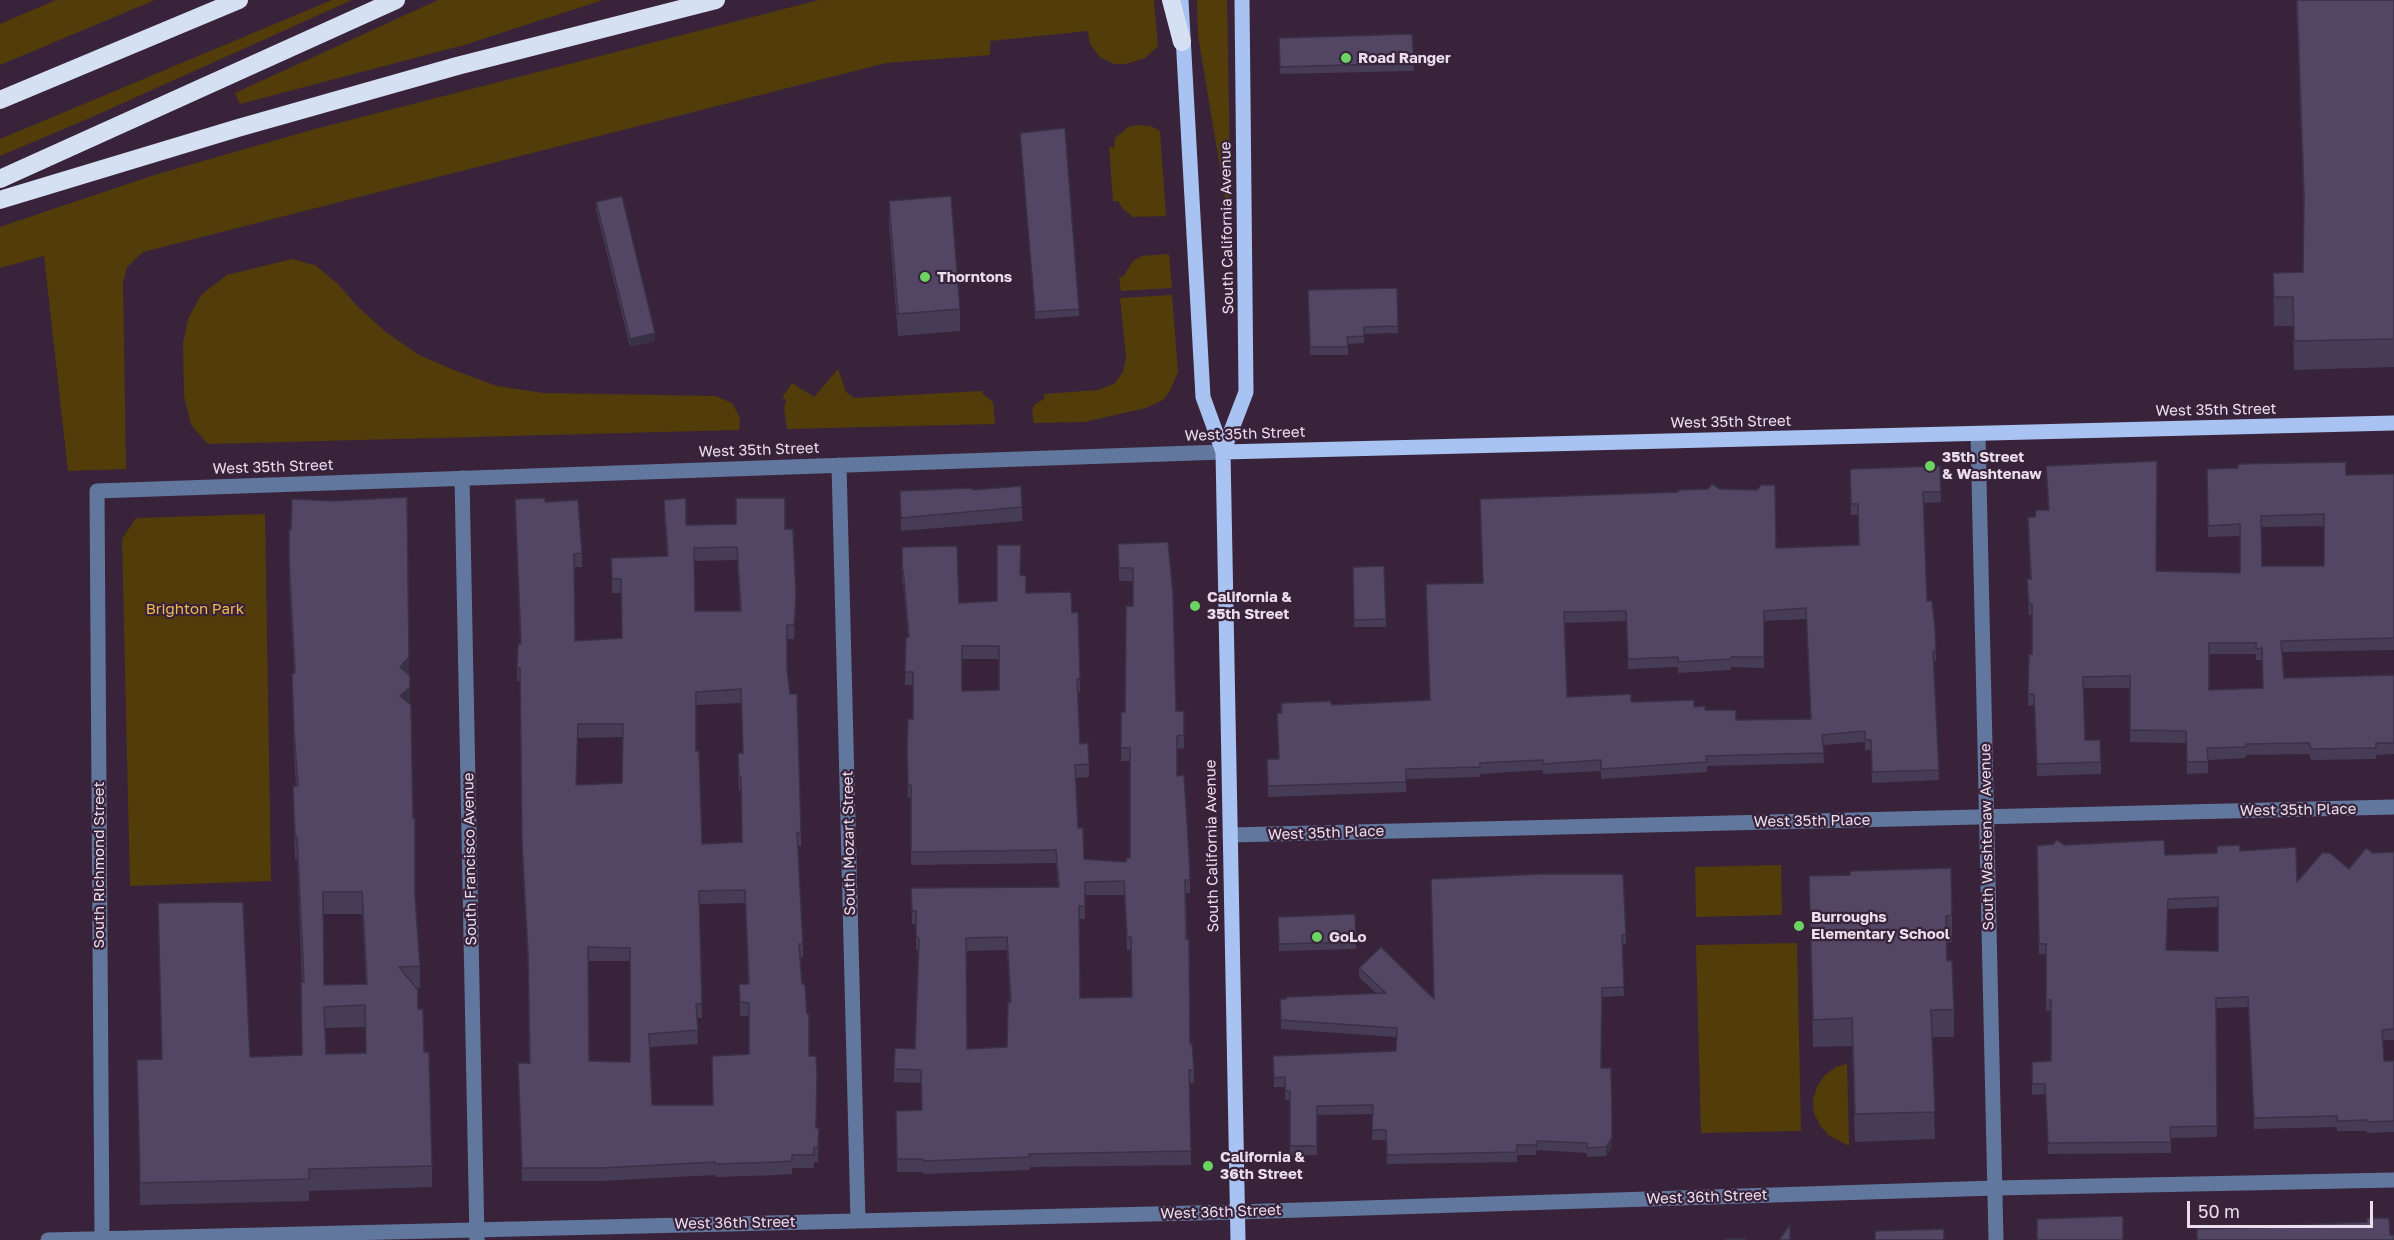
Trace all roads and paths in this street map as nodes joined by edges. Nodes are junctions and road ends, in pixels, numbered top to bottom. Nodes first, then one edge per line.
1 (239, 0) edge
2 (396, 0) edge
3 (716, 0) edge
4 (1171, 0) edge
5 (1181, 0) edge
6 (1242, 0) edge
7 (1182, 42) junction
8 (0, 100) edge
9 (0, 180) edge
10 (0, 200) edge
11 (2394, 423) edge
12 (1978, 434) junction
13 (1223, 452) junction
14 (839, 465) junction
15 (462, 478) junction
16 (97, 491) joint
17 (2394, 807) edge
18 (1987, 817) junction
19 (1230, 835) junction
20 (2394, 1180) edge
21 (1995, 1188) junction
22 (1237, 1212) junction
23 (858, 1221) junction
24 (477, 1235) edge
25 (102, 1239) edge
26 (48, 1240) edge
27 (1238, 1240) edge
28 (1996, 1240) edge

1 - 8 highway
2 - 9 highway
3 - 10 highway
4 - 7 highway
5 - 7 main road, South California Avenue
6 - 13 main road, South California Avenue
7 - 13 main road, South California Avenue
11 - 12 main road, West 35th Street
12 - 13 main road, West 35th Street
12 - 18 street, South Washtenaw Avenue
13 - 14 street, West 35th Street
13 - 19 main road, South California Avenue
14 - 15 street, West 35th Street
14 - 23 street, South Mozart Street
15 - 16 street, West 35th Street
15 - 24 street, South Francisco Avenue
16 - 25 street, South Richmond Street
17 - 18 street, West 35th Place
18 - 19 street, West 35th Place
18 - 21 street, South Washtenaw Avenue
19 - 22 main road, South California Avenue
20 - 21 street, West 36th Street
21 - 22 street, West 36th Street
21 - 28 street, South Washtenaw Avenue
22 - 23 street, West 36th Street
22 - 27 main road, South California Avenue
23 - 24 street, West 36th Street
24 - 25 street, West 36th Street
25 - 26 street, West 36th Street

